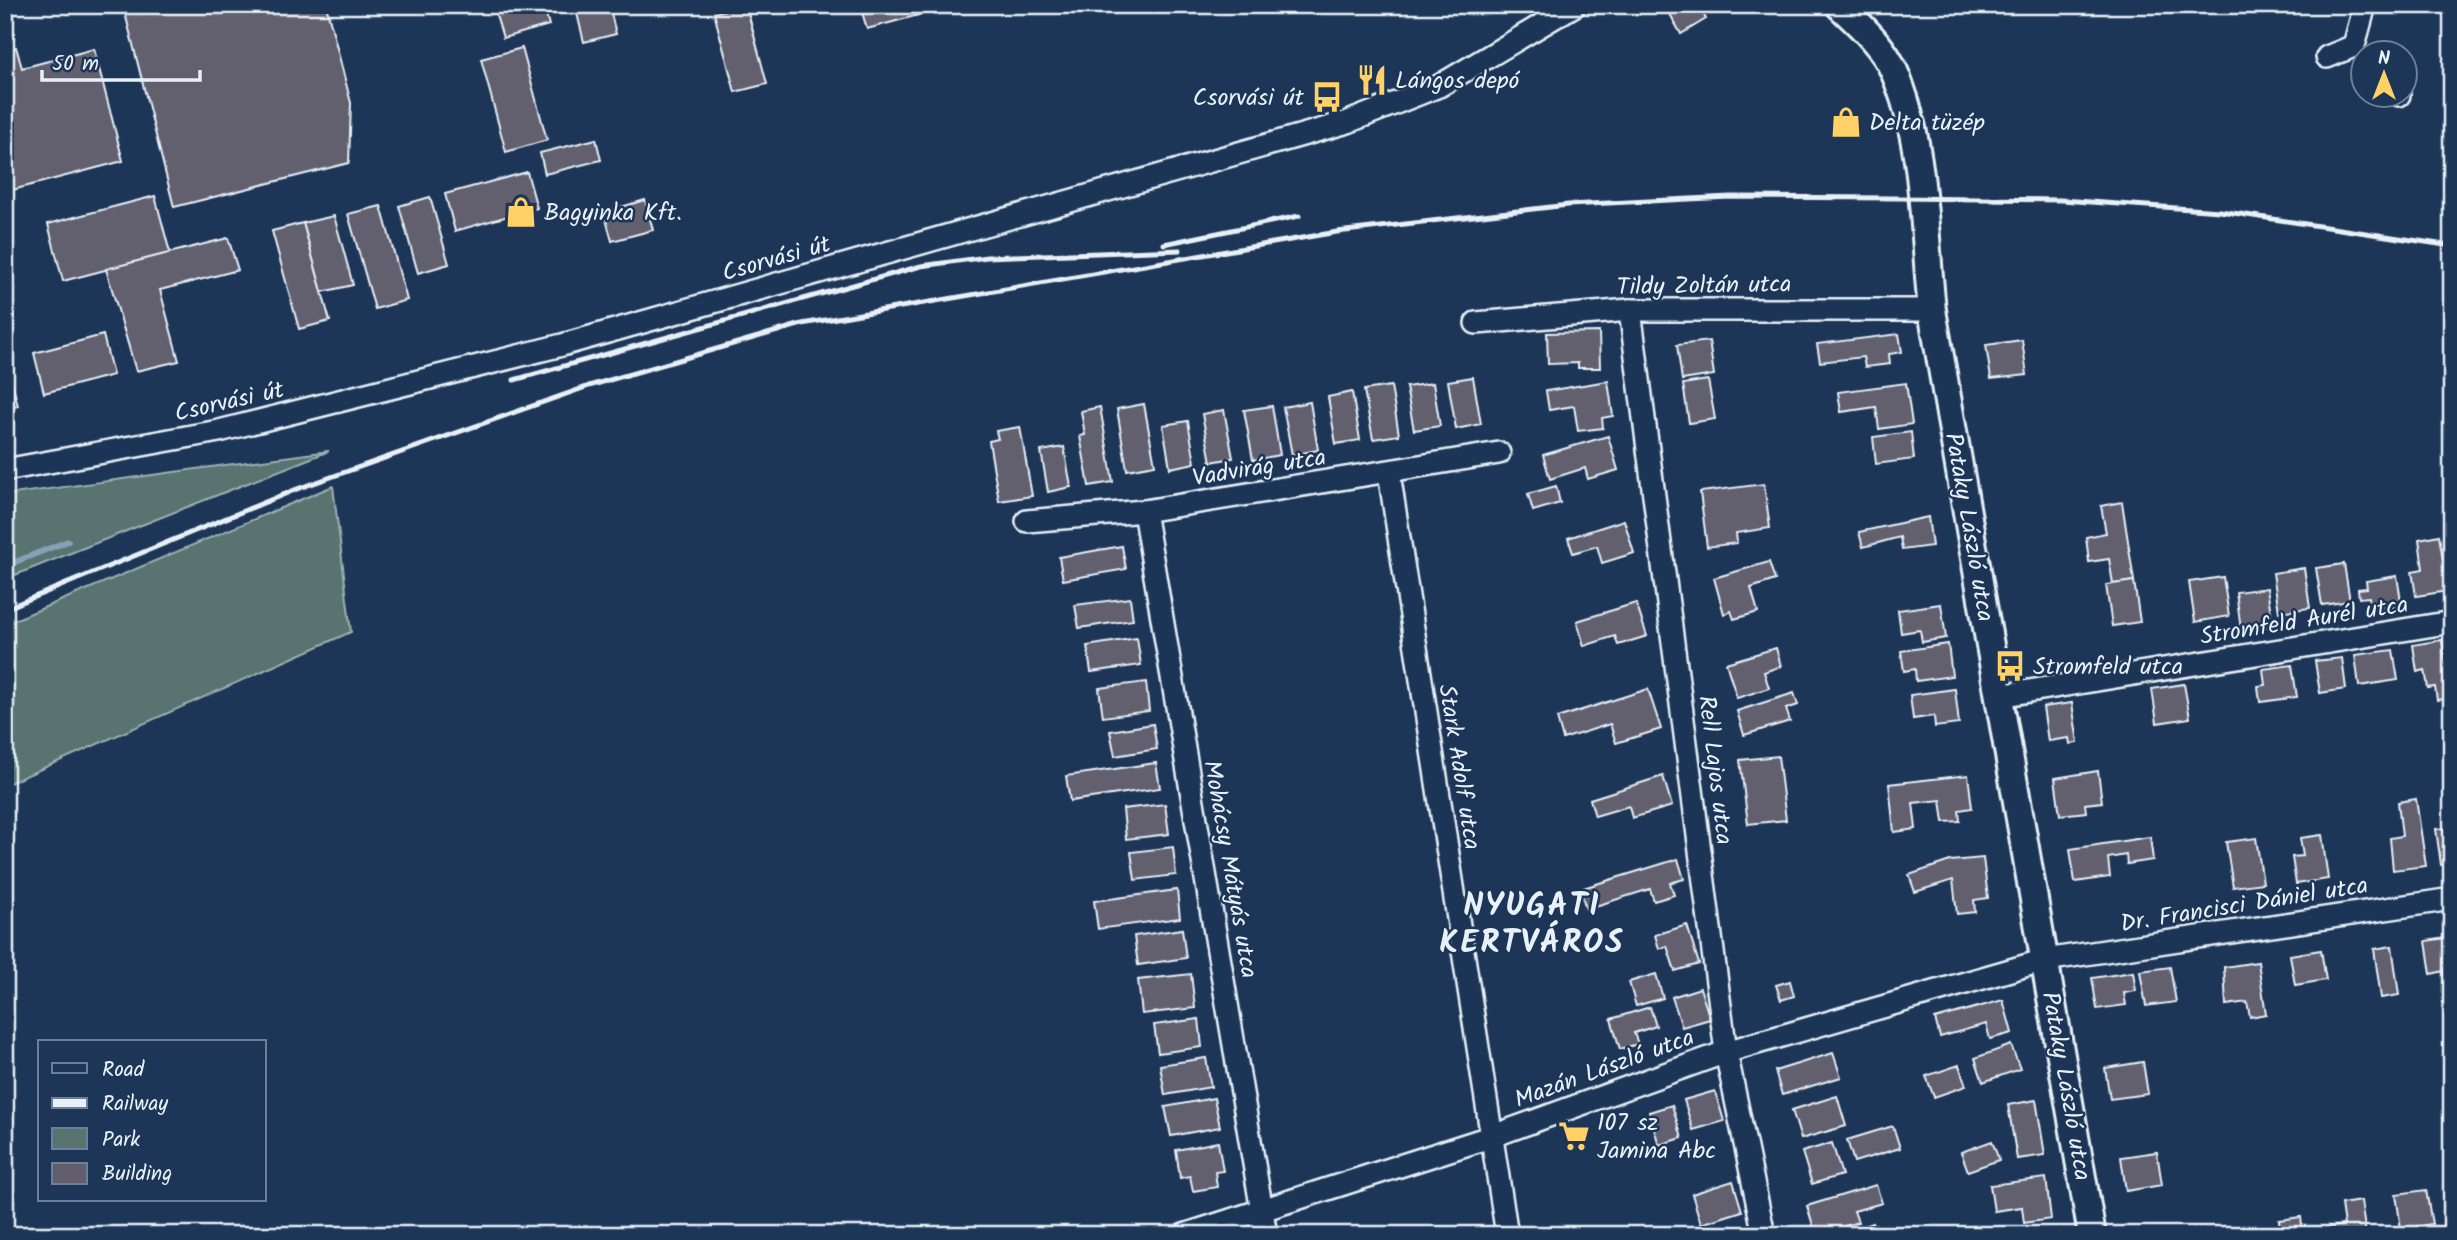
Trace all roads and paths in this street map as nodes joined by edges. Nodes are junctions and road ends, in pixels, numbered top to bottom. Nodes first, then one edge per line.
1 (1575, 5) edge
2 (1839, 5) edge
3 (2365, 5) edge
4 (2360, 38) edge
5 (2348, 52) edge
6 (2327, 57) dead end
7 (1630, 310) junction
8 (1932, 310) junction
9 (1476, 323) dead end
10 (1499, 453) dead end
11 (5, 470) edge
12 (1389, 473) junction
13 (1144, 511) junction
14 (1027, 521) dead end
15 (2452, 622) edge
16 (1999, 696) junction
17 (2452, 900) edge
18 (2045, 960) junction
19 (1726, 1052) junction
20 (1490, 1138) junction
21 (1262, 1211) junction
22 (1184, 1235) edge
23 (1266, 1235) edge
24 (1507, 1235) edge
25 (1764, 1235) edge
26 (2092, 1235) edge

1 - 11 street, Csorvási út
2 - 8 street, Pataky László utca
3 - 4 street
5 - 6 street
7 - 8 street, Tildy Zoltán utca
7 - 9 street, Tildy Zoltán utca
7 - 19 street, Rell Lajos utca
8 - 16 street, Pataky László utca
10 - 12 street, Vadvirág utca
12 - 13 street, Vadvirág utca
12 - 20 street, Stark Adolf utca
13 - 14 street, Vadvirág utca
13 - 21 street, Mohácsy Mátyás utca
15 - 16 street, Stromfeld Aurél utca
16 - 18 street, Pataky László utca
17 - 18 street, Dr. Francisci Dániel utca
18 - 19 street, Mazán László utca
18 - 26 street, Pataky László utca
19 - 20 street, Mazán László utca
19 - 25 street, Rell Lajos utca
20 - 21 street, Mazán László utca
20 - 24 street, Stark Adolf utca
21 - 22 street, Mazán László utca
21 - 23 street, Mohácsy Mátyás utca

